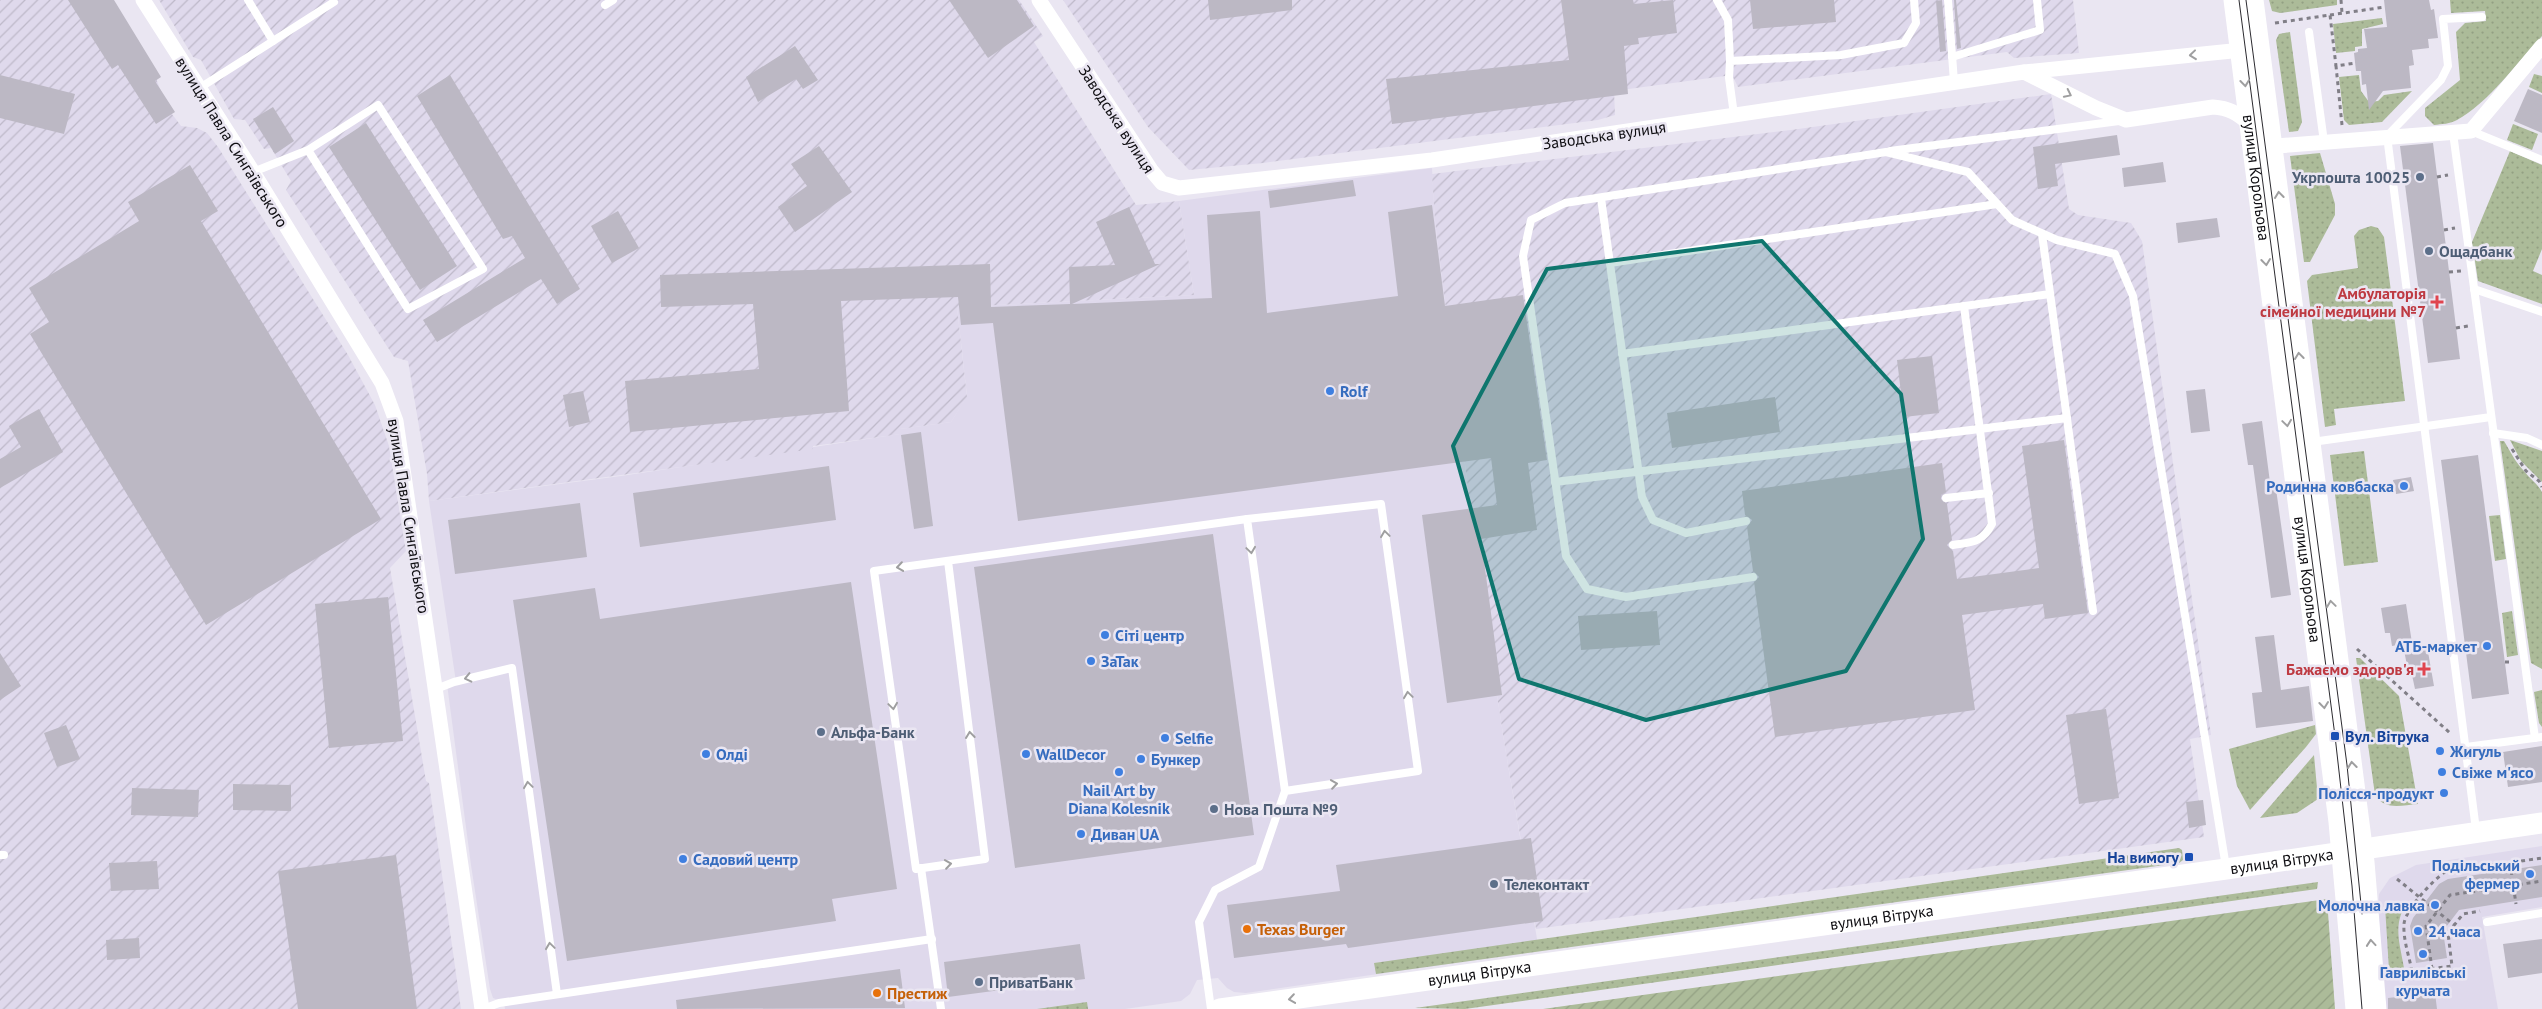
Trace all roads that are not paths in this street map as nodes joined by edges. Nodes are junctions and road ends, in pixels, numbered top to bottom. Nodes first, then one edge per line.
1 (143, 0) edge
2 (248, 0) edge
3 (613, 0) edge
4 (1039, 0) edge
5 (1717, 0) edge
6 (1914, 0) edge
7 (1948, 0) edge
8 (2037, 0) edge
9 (2234, 0) edge
10 (2253, 0) edge
11 (334, 2) dead end
12 (605, 5) dead end
13 (2482, 17) dead end
14 (2309, 32) dead end
15 (273, 41) junction
16 (2542, 46) edge
17 (2242, 50) junction
18 (1952, 57) junction
19 (1730, 61) junction
20 (2024, 72) junction
21 (1954, 82) junction
22 (198, 88) junction
23 (1734, 115) junction
24 (2126, 120) junction
25 (2250, 124) junction
26 (2471, 131) junction
27 (2453, 133) junction
28 (2387, 136) junction
29 (2324, 142) junction
30 (2272, 146) junction
31 (2251, 148) junction
32 (308, 150) junction
33 (1886, 152) junction
34 (2542, 160) edge
35 (253, 172) junction
36 (1601, 198) junction
37 (1998, 204) junction
38 (2042, 234) junction
39 (1610, 263) junction
40 (2474, 289) junction
41 (2050, 294) junction
42 (1964, 306) junction
43 (2542, 312) edge
44 (1622, 354) junction
45 (2491, 417) junction
46 (2067, 418) junction
47 (2424, 427) junction
48 (1981, 429) junction
49 (2493, 433) junction
50 (2300, 444) junction
51 (2542, 444) edge
52 (1639, 472) junction
53 (1555, 482) junction
54 (1989, 493) junction
55 (1946, 498) dead end
56 (1247, 519) junction
57 (1746, 522) dead end
58 (1953, 545) dead end
59 (948, 561) junction
60 (1753, 577) dead end
61 (2093, 610) dead end
62 (436, 689) junction
63 (2539, 737) edge
64 (2466, 747) junction
65 (1285, 791) junction
66 (2542, 823) edge
67 (2477, 832) junction
68 (2542, 834) edge
69 (2353, 857) junction
70 (922, 868) junction
71 (2226, 869) junction
72 (2542, 913) edge
73 (2486, 922) dead end
74 (932, 939) junction
75 (557, 994) junction
76 (1246, 1007) edge
77 (483, 1009) edge
78 (941, 1009) edge
79 (1211, 1009) edge
80 (1220, 1009) edge
81 (1312, 1009) edge
82 (2356, 1009) edge
83 (2376, 1009) edge

1 - 22 street, вулиця Павла Сингаївського
2 - 15 lane
3 - 12 lane
4 - 23 street, Заводська вулиця
5 - 19 lane
6 - 19 lane
7 - 18 lane
8 - 18 lane
9 - 17 main road, вулиця Корольова
10 - 30 main road, вулиця Корольова
11 - 15 lane
13 - 28 lane
14 - 29 lane
15 - 22 lane
16 - 26 street
17 -> 20 street, Заводська вулиця
17 -> 25 main road, вулиця Корольова
18 - 21 lane
19 - 23 lane
20 - 21 street, Заводська вулиця
20 -> 24 street
21 - 23 street, Заводська вулиця
22 - 35 street, вулиця Павла Сингаївського
24 - 25 street
24 - 33 lane
25 - 31 main road, вулиця Корольова
26 - 27 street
26 - 34 lane
27 - 28 street
27 - 40 lane
28 - 29 street
28 - 47 lane
29 - 30 street
30 - 31 street
50 -> 30 main road, вулиця Корольова
31 -> 50 main road, вулиця Корольова
32 - 32 lane
32 - 35 lane
33 - 36 lane
33 - 37 lane
35 - 62 street, вулиця Павла Сингаївського
36 - 39 lane
36 - 53 lane
37 - 38 lane
37 - 39 lane
38 - 41 lane
38 - 71 lane
39 - 44 lane
40 - 43 lane
40 - 45 lane
41 - 42 lane
41 - 46 lane
42 - 44 lane
42 - 48 lane
44 - 52 lane
45 - 47 lane
45 - 49 lane
46 - 48 lane
46 - 61 lane
47 - 50 lane
47 - 64 lane
48 - 52 lane
48 - 54 lane
49 - 51 lane
49 - 63 lane
50 - 69 main road, вулиця Корольова
52 - 53 lane
52 - 57 lane
53 - 60 lane
54 - 55 lane
54 - 58 lane
56 - 59 lane
56 -> 65 lane
65 -> 56 lane
70 -> 59 lane
59 -> 70 lane
75 -> 62 lane
62 - 77 street, вулиця Павла Сингаївського
63 - 64 lane
64 - 67 lane
65 - 79 lane
66 - 67 main road, вулиця Вітрука
67 - 69 main road, вулиця Вітрука
68 - 69 main road, вулиця Вітрука
69 - 71 main road, вулиця Вітрука
69 - 81 main road, вулиця Вітрука
69 - 82 main road, вулиця Корольова
83 -> 69 main road, вулиця Корольова
70 - 74 lane
71 -> 76 main road, вулиця Вітрука
72 - 73 lane
74 - 75 lane
74 - 78 lane
75 - 77 lane
76 - 80 main road, вулиця Вітрука

